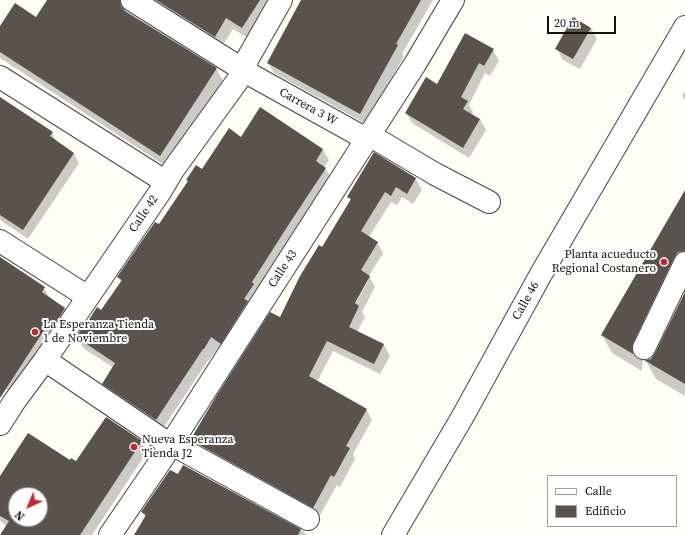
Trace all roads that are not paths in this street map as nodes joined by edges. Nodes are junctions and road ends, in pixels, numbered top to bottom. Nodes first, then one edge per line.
1 (132, 0) edge
2 (281, 0) edge
3 (453, 0) edge
4 (685, 27) edge
5 (244, 70) junction
6 (0, 77) edge
7 (368, 136) junction
8 (166, 182) junction
9 (489, 202) dead end
10 (0, 241) edge
11 (685, 263) edge
12 (88, 297) junction
13 (644, 348) dead end
14 (45, 360) junction
15 (3, 414) edge
16 (170, 443) junction
17 (308, 519) dead end
18 (110, 535) edge
19 (393, 535) edge

1 - 5 street, Carrera 3 W
2 - 5 street, Calle 42
3 - 7 street, Calle 43
4 - 19 street, Calle 46
5 - 7 street, Carrera 3 W
5 - 8 street, Calle 42
6 - 8 street
7 - 9 street, Carrera 3 W
7 - 16 street, Calle 43
8 - 12 street, Calle 42
10 - 12 street
11 - 13 street
12 - 14 street, Calle 42
14 - 15 street, Calle 42
14 - 16 street
16 - 17 street
16 - 18 street, Calle 43

